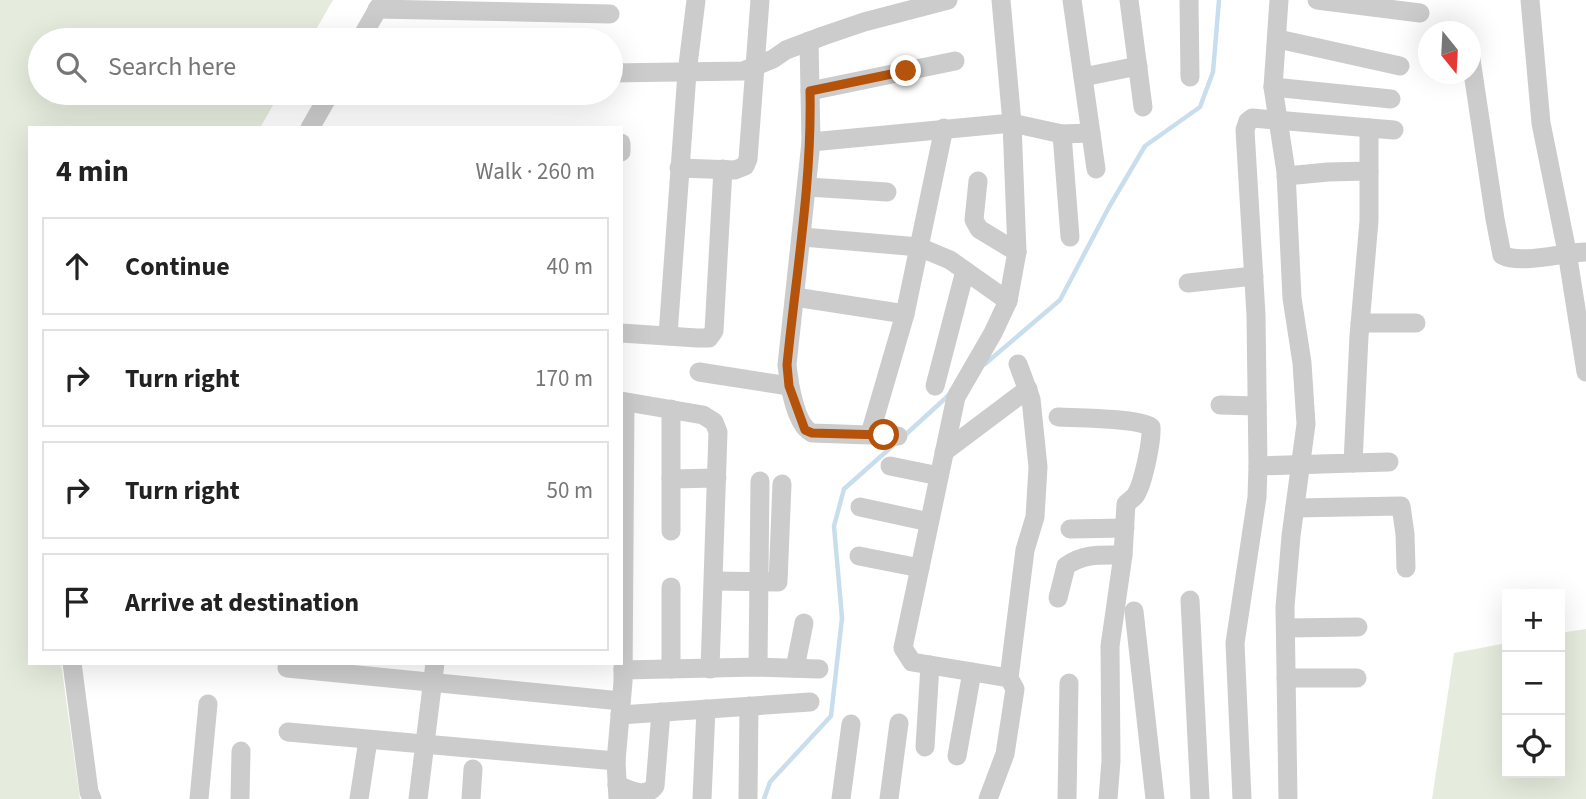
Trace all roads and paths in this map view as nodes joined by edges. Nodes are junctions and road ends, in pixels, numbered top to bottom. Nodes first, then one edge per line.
1 (696, 0) edge
2 (760, 0) edge
3 (947, 0) edge
4 (1001, 0) edge
5 (1072, 0) edge
6 (1129, 0) edge
7 (1189, 0) edge
8 (1279, 0) edge
9 (1317, 0) edge
10 (1530, 0) edge
11 (380, 5) edge
12 (1420, 13) dead end
13 (610, 14) dead end
14 (367, 28) edge
15 (1278, 39) junction
16 (809, 41) junction
17 (954, 61) dead end
18 (1138, 66) junction
19 (1400, 66) dead end
20 (754, 68) junction
21 (623, 73) edge
22 (687, 73) junction
23 (1083, 77) junction
24 (1190, 77) dead end
25 (1475, 84) edge
26 (1273, 87) junction
27 (810, 91) junction
28 (1391, 99) dead end
29 (323, 105) edge
30 (1143, 107) dead end
31 (1280, 120) junction
32 (1012, 123) junction
33 (311, 126) edge
34 (944, 128) junction
35 (1369, 128) junction
36 (1394, 130) dead end
37 (1091, 133) junction
38 (1062, 134) junction
39 (811, 142) junction
40 (679, 168) junction
41 (723, 169) junction
42 (1096, 169) dead end
43 (1369, 171) junction
44 (1286, 176) junction
45 (978, 181) dead end
46 (808, 187) junction
47 (887, 192) dead end
48 (803, 237) junction
49 (1070, 237) dead end
50 (919, 247) junction
51 (1017, 252) junction
52 (1576, 252) edge
53 (965, 271) junction
54 (1254, 276) junction
55 (1188, 283) dead end
56 (795, 297) junction
57 (1008, 301) junction
58 (905, 314) junction
59 (1360, 323) junction
60 (1416, 323) dead end
61 (623, 333) edge
62 (668, 335) junction
63 (1018, 364) dead end
64 (699, 372) dead end
65 (1586, 372) edge
66 (789, 386) junction
67 (935, 386) dead end
68 (1028, 389) junction
69 (623, 401) edge
70 (1220, 405) dead end
71 (1257, 406) junction
72 (671, 410) junction
73 (1058, 417) dead end
74 (870, 435) junction
75 (898, 436) dead end
76 (944, 452) junction
77 (1389, 462) dead end
78 (1353, 463) junction
79 (890, 466) dead end
80 (1258, 466) junction
81 (1301, 467) junction
82 (939, 476) junction
83 (717, 478) junction
84 (671, 479) junction
85 (760, 481) dead end
86 (782, 484) dead end
87 (860, 507) dead end
88 (1295, 508) junction
89 (929, 522) junction
90 (1125, 528) junction
91 (1070, 529) dead end
92 (671, 531) dead end
93 (859, 555) dead end
94 (1123, 555) junction
95 (920, 568) junction
96 (1406, 568) dead end
97 (715, 581) junction
98 (757, 582) junction
99 (671, 587) dead end
100 (1059, 598) dead end
101 (1190, 600) dead end
102 (1134, 611) dead end
103 (804, 623) dead end
104 (1358, 627) dead end
105 (1286, 628) junction
106 (72, 665) edge
107 (623, 665) edge
108 (930, 665) junction
109 (758, 667) junction
110 (287, 668) dead end
111 (795, 668) junction
112 (671, 669) junction
113 (710, 669) junction
114 (819, 669) dead end
115 (623, 670) junction
116 (972, 672) junction
117 (433, 673) edge
118 (1009, 678) junction
119 (1286, 678) junction
120 (1357, 678) dead end
121 (1069, 683) dead end
122 (810, 702) dead end
123 (208, 704) dead end
124 (750, 706) junction
125 (620, 708) junction
126 (706, 709) junction
127 (661, 712) junction
128 (899, 723) dead end
129 (851, 724) dead end
130 (288, 732) dead end
131 (369, 740) junction
132 (425, 745) junction
133 (925, 747) dead end
134 (242, 751) dead end
135 (957, 756) dead end
136 (616, 761) junction
137 (473, 769) dead end
138 (618, 792) edge
139 (92, 799) edge
140 (199, 799) edge
141 (240, 799) edge
142 (359, 799) edge
143 (418, 799) edge
144 (471, 799) edge
145 (702, 799) edge
146 (748, 799) edge
147 (841, 799) edge
148 (889, 799) edge
149 (988, 799) edge
150 (1067, 799) edge
151 (1108, 799) edge
152 (1155, 799) edge
153 (1200, 799) edge
154 (1242, 799) edge
155 (1289, 799) edge

1 - 22 street
2 - 20 street
3 - 16 street
4 - 32 street
5 - 23 street
6 - 18 street
7 - 24 street
8 - 15 street
9 - 12 street
10 - 52 street
11 - 13 street
11 - 14 street
15 - 19 street
15 - 26 street
16 - 20 street
16 - 27 street
17 - 27 street
18 - 23 street
18 - 30 street
20 - 22 street
20 - 41 street
21 - 22 street
22 - 40 street
23 - 37 street
25 - 52 street
26 - 28 street
26 - 31 street
27 - 39 street
29 - 33 street
31 - 35 street
31 - 44 street
31 - 54 street
32 - 34 street
32 - 38 street
32 - 51 street
34 - 39 street
34 - 50 street
35 - 36 street
35 - 43 street
37 - 38 street
37 - 42 street
38 - 49 street
39 - 46 street
40 - 41 street
40 - 62 street
41 - 62 street
43 - 44 street
43 - 59 street
44 - 81 street
45 - 51 street
46 - 47 street
46 - 48 street
48 - 50 street
48 - 56 street
50 - 53 street
50 - 58 street
51 - 57 street
52 - 65 street
53 - 57 street
53 - 67 street
54 - 55 street
54 - 71 street
56 - 58 street
56 - 66 street
57 - 76 street
58 - 74 street
59 - 60 street
59 - 78 street
61 - 62 street
63 - 68 street
64 - 66 street
66 - 74 street
68 - 76 street
68 - 118 street
69 - 72 street
70 - 71 street
71 - 80 street
72 - 83 street
72 - 84 street
73 - 90 street
74 - 75 street
76 - 82 street
77 - 78 street
78 - 81 street
79 - 82 street
80 - 81 street
80 - 154 street
81 - 88 street
82 - 89 street
83 - 84 street
83 - 97 street
84 - 92 street
85 - 98 street
86 - 98 street
87 - 89 street
88 - 96 street
88 - 105 street
89 - 95 street
90 - 91 street
90 - 94 street
93 - 95 street
94 - 100 street
94 - 151 street
95 - 108 street
97 - 98 street
97 - 113 street
98 - 109 street
99 - 112 street
101 - 153 street
102 - 152 street
103 - 111 street
104 - 105 street
105 - 119 street
106 - 139 street
107 - 115 street
108 - 116 street
108 - 133 street
109 - 111 street
109 - 113 street
110 - 117 street
111 - 114 street
112 - 113 street
112 - 115 street
115 - 125 street
116 - 118 street
116 - 135 street
117 - 125 street
117 - 132 street
118 - 149 street
119 - 120 street
119 - 155 street
121 - 150 street
122 - 124 street
123 - 140 street
124 - 126 street
124 - 146 street
125 - 127 street
125 - 136 street
126 - 127 street
126 - 145 street
127 - 138 street
128 - 148 street
129 - 147 street
130 - 131 street
131 - 132 street
131 - 142 street
132 - 136 street
132 - 143 street
134 - 141 street
136 - 138 street
137 - 144 street

